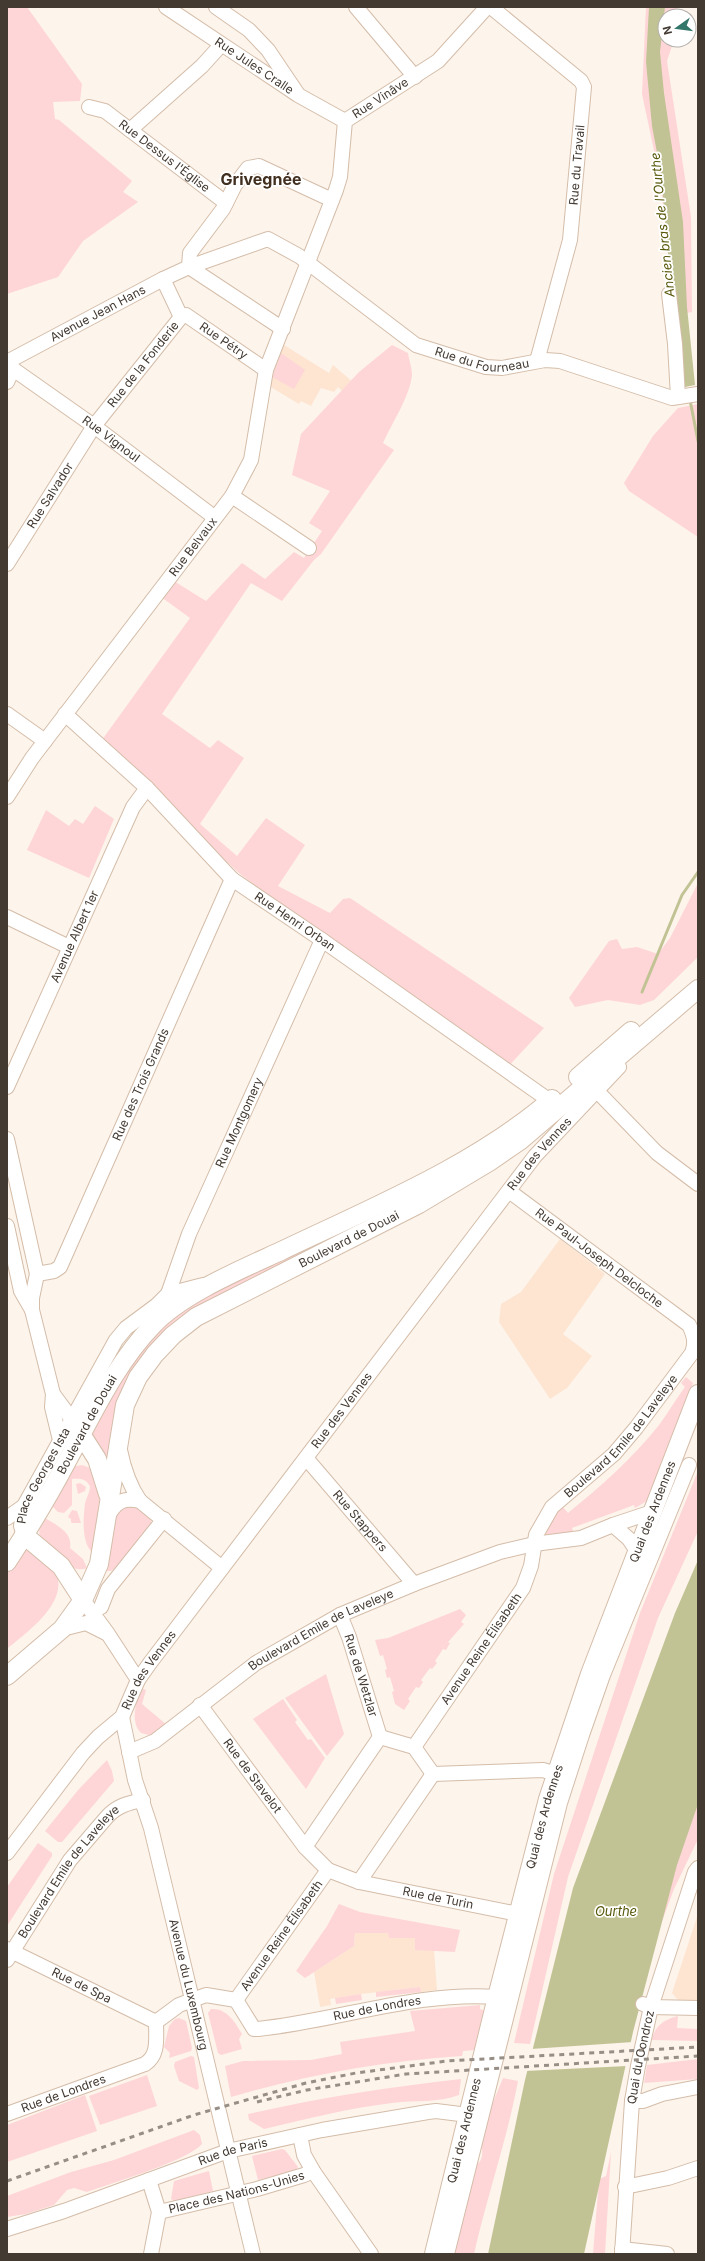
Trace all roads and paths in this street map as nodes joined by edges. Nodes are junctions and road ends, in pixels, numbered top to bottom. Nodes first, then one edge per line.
1 (166, 7) edge
2 (356, 7) edge
3 (487, 7) edge
4 (491, 7) edge
5 (221, 9) edge
6 (221, 45) junction
7 (415, 77) junction
8 (298, 95) junction
9 (89, 107) dead end
10 (345, 121) junction
11 (130, 130) junction
12 (332, 200) junction
13 (226, 203) junction
14 (308, 263) junction
15 (189, 267) junction
16 (163, 278) junction
17 (669, 294) dead end
18 (181, 317) junction
19 (283, 329) junction
20 (537, 361) junction
21 (10, 364) edge
22 (266, 370) junction
23 (7, 382) edge
24 (698, 394) edge
25 (680, 397) junction
26 (94, 426) junction
27 (232, 496) junction
28 (214, 517) junction
29 (309, 548) dead end
30 (7, 564) edge
31 (7, 714) edge
32 (65, 714) junction
33 (45, 741) junction
34 (146, 788) junction
35 (7, 796) edge
36 (232, 879) junction
37 (7, 917) edge
38 (322, 940) junction
39 (69, 947) junction
40 (698, 974) edge
41 (698, 989) edge
42 (616, 1060) junction
43 (7, 1087) edge
44 (596, 1090) junction
45 (550, 1101) junction
46 (7, 1139) edge
47 (698, 1184) edge
48 (509, 1191) junction
49 (7, 1226) edge
50 (37, 1274) junction
51 (171, 1301) junction
52 (32, 1310) junction
53 (689, 1325) joint
54 (53, 1394) junction
55 (698, 1394) edge
56 (72, 1418) junction
57 (81, 1434) junction
58 (60, 1440) junction
59 (119, 1442) junction
60 (306, 1458) junction
61 (66, 1463) junction
62 (689, 1465) dead end
63 (102, 1471) junction
64 (140, 1501) junction
65 (24, 1506) junction
66 (108, 1511) junction
67 (652, 1512) junction
68 (7, 1518) edge
69 (164, 1520) junction
70 (613, 1525) junction
71 (24, 1535) junction
72 (534, 1544) junction
73 (637, 1551) junction
74 (7, 1562) edge
75 (97, 1568) junction
76 (222, 1568) junction
77 (64, 1571) junction
78 (119, 1574) junction
79 (414, 1584) junction
80 (83, 1600) junction
81 (101, 1607) junction
82 (340, 1615) junction
83 (62, 1630) junction
84 (108, 1634) junction
85 (7, 1676) edge
86 (138, 1680) junction
87 (200, 1705) junction
88 (122, 1717) junction
89 (380, 1737) junction
90 (414, 1747) junction
91 (129, 1752) junction
92 (433, 1774) junction
93 (556, 1774) junction
94 (143, 1800) junction
95 (305, 1847) junction
96 (7, 1853) edge
97 (698, 1868) edge
98 (328, 1870) junction
99 (359, 1882) junction
100 (518, 1914) junction
101 (9, 1953) edge
102 (497, 1997) junction
103 (192, 2000) junction
104 (236, 2000) junction
105 (647, 2006) junction
106 (698, 2008) edge
107 (156, 2022) junction
108 (698, 2087) edge
109 (632, 2101) junction
110 (7, 2114) edge
111 (468, 2115) junction
112 (300, 2135) junction
113 (228, 2151) junction
114 (698, 2168) edge
115 (313, 2171) junction
116 (149, 2180) junction
117 (625, 2187) junction
118 (238, 2193) junction
119 (159, 2212) junction
120 (7, 2228) edge
121 (622, 2252) edge
122 (151, 2254) edge
123 (253, 2254) edge
124 (371, 2254) edge
125 (434, 2254) edge
126 (447, 2254) edge
127 (667, 2254) edge

1 - 6 street, Rue Jules Cralle
2 - 7 street
3 - 7 street, Rue Vinâve
4 - 20 street, Rue du Travail
5 - 8 street
6 - 8 street, Rue Jules Cralle
6 - 11 street
7 - 10 street, Rue Vinâve
8 - 10 street, Rue Jules Cralle
9 - 11 street, Rue Dessus l'Église
10 - 12 street, Rue Vinâve
11 - 13 street, Rue Dessus l'Église
12 - 13 street
12 - 14 street, Rue Vinâve
13 - 15 street
14 - 15 street, Rue du Fourneau
14 - 19 street, Rue Belvaux
14 - 20 street, Rue du Fourneau
15 - 16 street, Avenue Jean Hans
15 - 19 street
16 - 18 street, Rue de la Fonderie
16 - 21 street, Avenue Jean Hans
17 - 25 street
18 - 22 street, Rue Pétry
18 - 26 street, Rue de la Fonderie
19 - 22 street, Rue Belvaux
20 - 25 street, Rue du Fourneau
21 - 23 street
21 - 26 street, Rue Vignoul
22 - 27 street, Rue Belvaux
24 - 25 street, Rue du Fourneau
26 - 28 street, Rue Vignoul
26 - 30 street, Rue Salvador
27 - 28 street, Rue Belvaux
27 - 29 street
28 - 32 street, Rue Belvaux
31 - 33 street
32 - 33 street, Rue Belvaux
32 - 34 street, Rue Henri Orban
33 - 35 street, Rue Belvaux
34 - 36 street, Rue Henri Orban
34 - 39 street, Avenue Albert 1er
36 - 38 street, Rue Henri Orban
36 - 50 street, Rue des Trois Grands
37 - 39 street
38 - 45 street, Rue Henri Orban
38 - 51 street, Rue Montgomery
39 - 43 street, Avenue Albert 1er
40 - 45 main road
41 - 42 main road, Rue des Vennes
42 - 44 street, Rue des Vennes
42 - 59 main road, Boulevard de Douai
44 - 47 street
44 - 48 street, Rue des Vennes
45 - 51 main road, Boulevard de Douai
46 - 50 street
48 - 53 street, Rue Paul-Joseph Delcloche
48 - 60 street, Rue des Vennes
49 - 52 street
50 - 52 street
51 - 56 street, Boulevard de Douai
51 - 57 main road, Boulevard de Douai
52 - 54 street
53 - 72 street, Boulevard Emile de Laveleye
54 - 56 street
54 - 58 street
55 - 67 main road, Quai des Ardennes
56 - 57 street
56 - 58 street, Place Georges Ista
57 - 61 main road, Boulevard de Douai
57 - 63 main road
58 - 65 street, Place Georges Ista
59 - 64 street, Boulevard de Douai
59 - 66 main road, Boulevard de Douai
60 - 76 street, Rue des Vennes
60 - 79 street, Rue Stappers
61 - 63 main road
61 - 71 main road, Boulevard de Douai
62 - 126 street, Quai des Ardennes
63 - 66 main road
64 - 66 street
64 - 69 street
65 - 68 street
65 - 71 street, Place Georges Ista
66 - 75 main road, Boulevard de Douai
67 - 70 street, Boulevard Emile de Laveleye
67 - 73 main road, Quai des Ardennes
69 - 76 street
69 - 78 street
70 - 72 street, Boulevard Emile de Laveleye
70 - 73 street
71 - 74 main road, Boulevard de Douai
71 - 77 main road
72 - 79 street, Boulevard Emile de Laveleye
72 - 90 street, Avenue Reine Élisabeth
73 - 93 main road, Quai des Ardennes
75 - 77 main road
75 - 78 street
75 - 80 main road, Boulevard de Douai
75 - 81 street
76 - 86 street, Rue des Vennes
77 - 80 main road
78 - 81 street
79 - 82 street, Boulevard Emile de Laveleye
80 - 83 main road, Boulevard de Douai
80 - 84 street
81 - 84 street
82 - 87 street, Boulevard Emile de Laveleye
82 - 89 street, Rue de Wetzlar
83 - 84 street
83 - 85 main road, Boulevard de Douai
84 - 86 street
86 - 88 street, Rue des Vennes
87 - 91 street, Boulevard Emile de Laveleye
87 - 95 street, Rue de Stavelot
88 - 91 street, Avenue du Luxembourg
88 - 96 street, Rue des Vennes
89 - 90 street
89 - 95 street
90 - 92 street
91 - 94 street, Avenue du Luxembourg
92 - 93 street
92 - 99 street
93 - 100 main road, Quai des Ardennes
94 - 101 street, Boulevard Emile de Laveleye
94 - 103 street, Avenue du Luxembourg
95 - 98 street, Avenue Reine Élisabeth
97 - 105 street, Quai du Condroz
98 - 99 street, Avenue Reine Élisabeth
98 - 104 street, Avenue Reine Élisabeth
99 - 100 street, Rue de Turin
100 - 102 main road, Quai des Ardennes
101 - 107 street, Rue de Spa
102 - 104 street, Rue de Londres
102 - 111 main road, Quai des Ardennes
103 - 104 street
103 - 107 street
103 - 113 street, Avenue du Luxembourg
105 - 106 street
105 - 109 street, Quai du Condroz
107 - 110 street, Rue de Londres
108 - 109 street
109 - 117 street, Quai du Condroz
111 - 112 street, Rue de Paris
111 - 125 main road, Quai des Ardennes
112 - 113 street, Rue de Paris
112 - 115 street
113 - 116 street, Rue de Paris
113 - 118 street, Avenue du Luxembourg
114 - 117 street
115 - 118 street, Place des Nations-Unies
115 - 124 street
116 - 119 street
116 - 120 street, Rue de Paris
117 - 121 street, Quai du Condroz
118 - 119 street, Place des Nations-Unies
118 - 123 street, Avenue du Luxembourg
119 - 122 street
121 - 127 street

